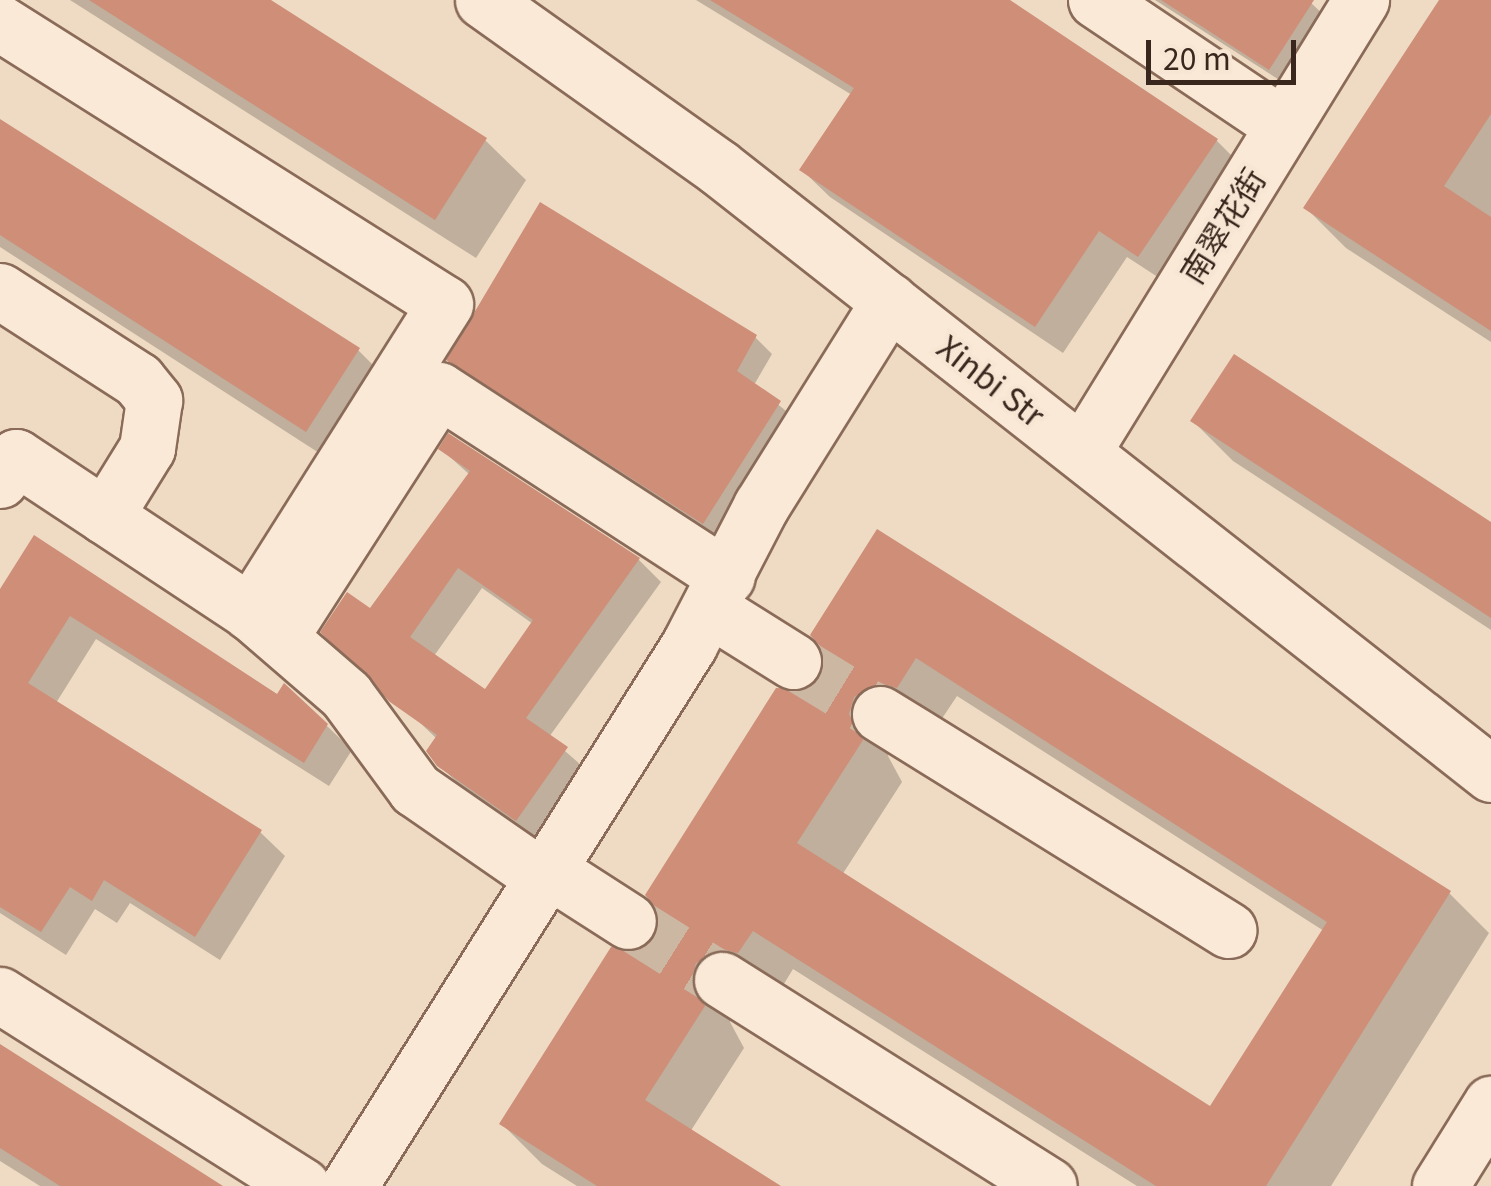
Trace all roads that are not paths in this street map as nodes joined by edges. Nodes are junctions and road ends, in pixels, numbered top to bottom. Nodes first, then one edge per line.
1 (482, 0) edge
2 (1096, 0) edge
3 (1361, 0) edge
4 (0, 23) edge
5 (1282, 125) junction
6 (0, 291) edge
7 (889, 301) junction
8 (1083, 451) junction
9 (0, 480) edge
10 (105, 516) junction
11 (718, 593) junction
12 (265, 624) junction
13 (794, 661) tunnel mouth
14 (880, 714) tunnel mouth
15 (1491, 774) edge
16 (545, 873) junction
17 (628, 921) tunnel mouth
18 (1228, 930) dead end
19 (722, 980) tunnel mouth
20 (0, 995) edge
21 (1491, 1104) edge
22 (342, 1184) edge
23 (1050, 1186) edge
24 (1440, 1186) edge

1 - 7 street, Xinbi Str
2 - 5 street
3 - 5 street, 南翠花街
4 - 12 street
5 - 8 street, 南翠花街
6 - 10 street
7 - 8 street, Xinbi Str
7 - 11 street
8 - 15 street, Xinbi Str
9 - 10 street
10 - 12 street
11 - 12 street
11 - 13 street
11 - 16 street
12 - 16 street
14 - 18 street
16 - 17 street
16 - 22 street
19 - 23 street
20 - 22 street
21 - 24 street

